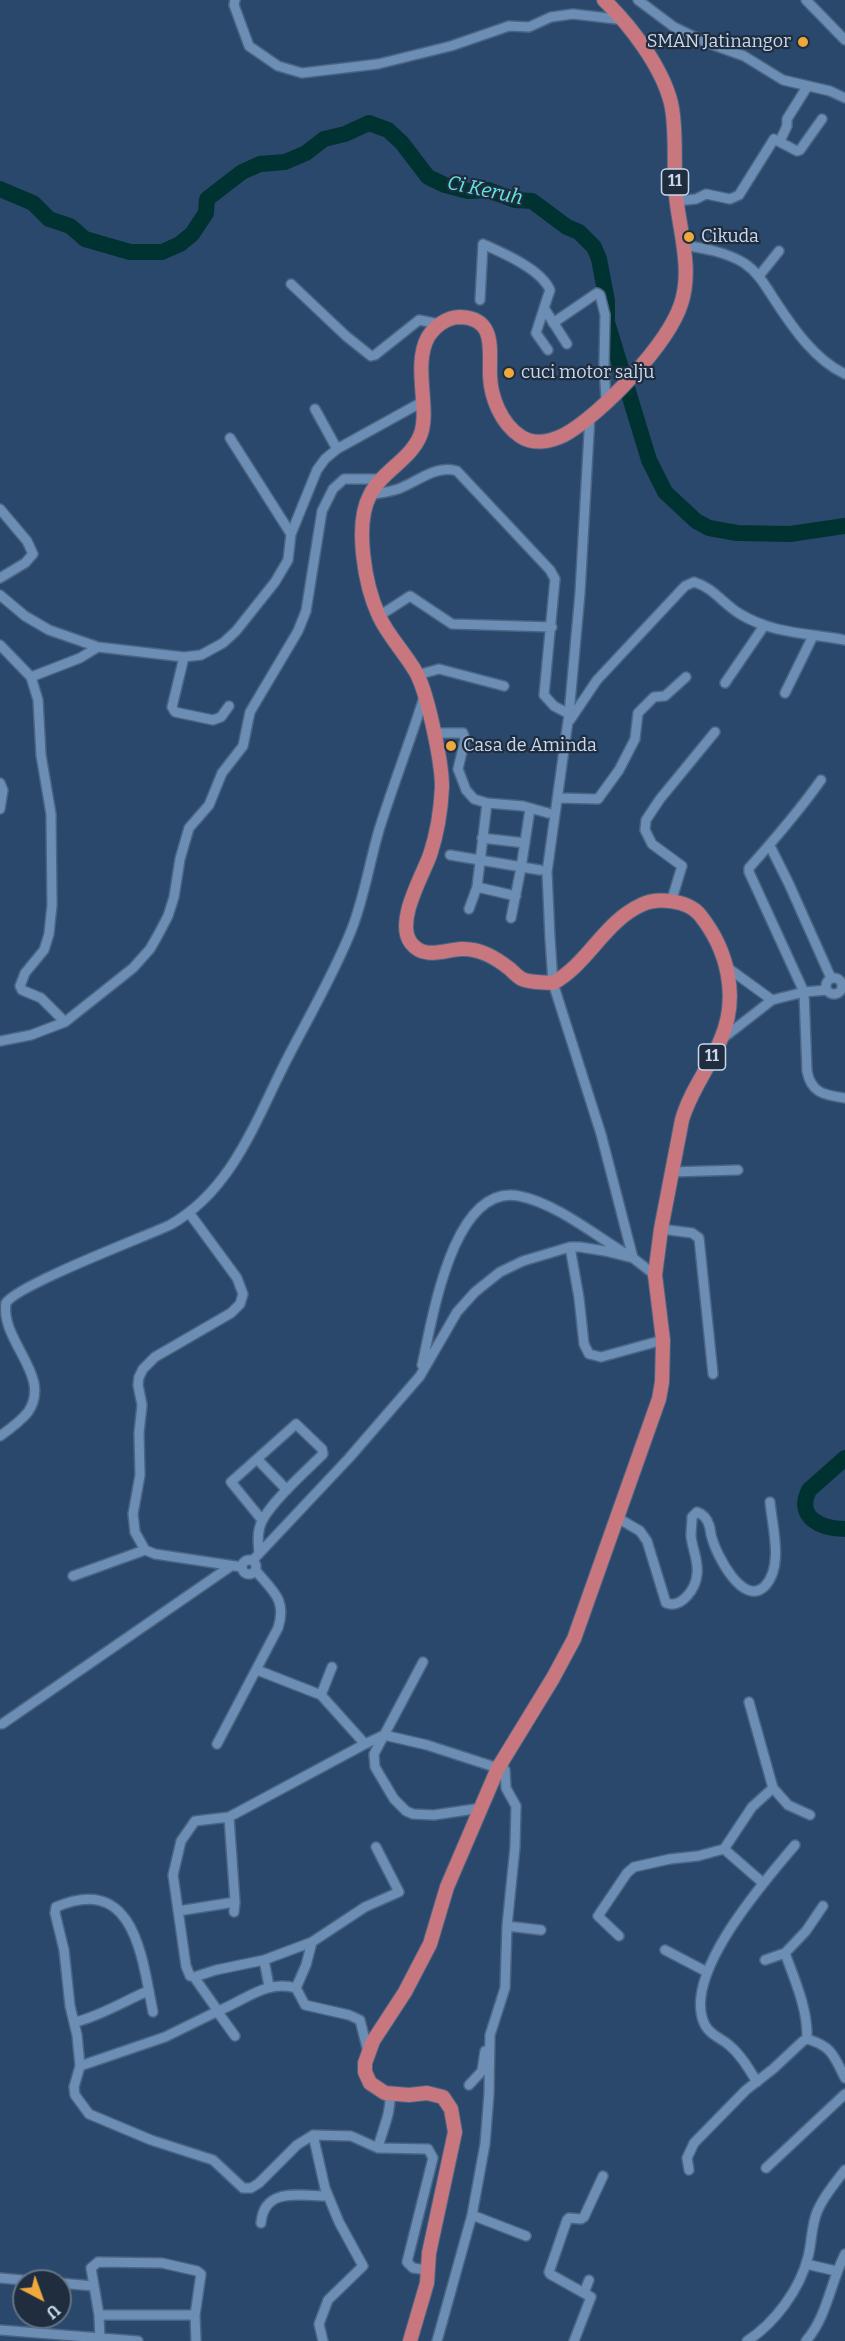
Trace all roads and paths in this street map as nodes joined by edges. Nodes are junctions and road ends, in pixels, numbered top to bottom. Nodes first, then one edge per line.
1 (235, 0) edge
2 (604, 0) edge
3 (638, 0) edge
4 (806, 0) edge
5 (625, 20) junction
6 (845, 40) edge
7 (807, 87) junction
8 (845, 98) edge
9 (822, 119) dead end
10 (780, 141) junction
11 (676, 201) junction
12 (683, 245) junction
13 (778, 251) dead end
14 (759, 276) junction
15 (291, 284) dead end
16 (480, 300) dead end
17 (544, 308) junction
18 (553, 323) junction
19 (439, 324) junction
20 (567, 344) dead end
21 (548, 350) dead end
22 (845, 374) edge
23 (608, 399) junction
24 (422, 402) junction
25 (315, 409) dead end
26 (590, 415) junction
27 (230, 438) dead end
28 (337, 449) junction
29 (382, 479) junction
30 (370, 495) junction
31 (0, 508) edge
32 (291, 534) junction
33 (0, 578) edge
34 (0, 595) edge
35 (379, 616) junction
36 (552, 627) junction
37 (764, 627) junction
38 (813, 636) junction
39 (845, 640) edge
40 (0, 645) edge
41 (98, 647) junction
42 (184, 657) junction
43 (417, 675) junction
44 (31, 677) junction
45 (686, 677) dead end
46 (725, 683) dead end
47 (504, 686) dead end
48 (785, 693) dead end
49 (425, 695) junction
50 (229, 706) dead end
51 (569, 714) junction
52 (567, 725) junction
53 (715, 732) dead end
54 (434, 733) junction
55 (821, 780) dead end
56 (0, 783) edge
57 (559, 798) junction
58 (487, 803) junction
59 (0, 809) edge
60 (530, 809) junction
61 (548, 813) dead end
62 (482, 838) junction
63 (525, 843) junction
64 (770, 846) junction
65 (450, 855) dead end
66 (479, 861) junction
67 (522, 868) junction
68 (540, 870) dead end
69 (477, 887) junction
70 (516, 896) junction
71 (671, 902) junction
72 (469, 909) dead end
73 (511, 918) dead end
74 (728, 968) junction
75 (831, 978) junction
76 (553, 983) junction
77 (827, 990) junction
78 (843, 990) edge
79 (804, 992) junction
80 (772, 1000) junction
81 (65, 1022) junction
82 (721, 1040) junction
83 (0, 1041) edge
84 (845, 1098) edge
85 (738, 1170) dead end
86 (671, 1172) junction
87 (190, 1214) junction
88 (661, 1229) junction
89 (570, 1247) junction
90 (633, 1258) junction
91 (655, 1275) junction
92 (663, 1340) junction
93 (713, 1374) dead end
94 (420, 1376) junction
95 (0, 1436) edge
96 (257, 1459) junction
97 (287, 1490) junction
98 (770, 1502) dead end
99 (616, 1517) junction
100 (262, 1520) junction
101 (145, 1550) junction
102 (256, 1557) junction
103 (236, 1567) junction
104 (256, 1571) junction
105 (73, 1575) dead end
106 (423, 1662) dead end
107 (332, 1667) dead end
108 (257, 1670) junction
109 (321, 1695) junction
110 (749, 1702) dead end
111 (2, 1724) dead end
112 (384, 1735) junction
113 (217, 1744) dead end
114 (365, 1744) junction
115 (499, 1766) junction
116 (773, 1788) junction
117 (481, 1808) junction
118 (810, 1815) dead end
119 (229, 1817) junction
120 (795, 1845) dead end
121 (376, 1847) dead end
122 (724, 1849) junction
123 (763, 1882) junction
124 (823, 1906) dead end
125 (178, 1911) junction
126 (507, 1926) junction
127 (541, 1930) dead end
128 (619, 1936) dead end
129 (312, 1942) junction
130 (665, 1950) dead end
131 (785, 1953) junction
132 (264, 1960) junction
133 (765, 1960) dead end
134 (707, 1972) junction
135 (194, 1977) junction
136 (269, 1986) junction
137 (296, 1988) junction
138 (148, 1991) junction
139 (217, 2011) junction
140 (153, 2012) dead end
141 (75, 2022) junction
142 (490, 2035) junction
143 (235, 2036) dead end
144 (807, 2039) junction
145 (368, 2052) junction
146 (80, 2067) junction
147 (845, 2078) edge
148 (757, 2082) junction
149 (469, 2085) dead end
150 (390, 2093) junction
151 (845, 2094) edge
152 (313, 2135) junction
153 (378, 2148) junction
154 (766, 2168) dead end
155 (689, 2170) dead end
156 (845, 2170) edge
157 (603, 2176) dead end
158 (328, 2196) junction
159 (472, 2215) junction
160 (261, 2223) dead end
161 (526, 2236) dead end
162 (845, 2254) edge
163 (806, 2264) junction
164 (429, 2270) junction
165 (836, 2271) junction
166 (589, 2280) dead end
167 (72, 2284) edge
168 (93, 2286) junction
169 (584, 2293) junction
170 (99, 2315) junction
171 (195, 2315) junction
172 (0, 2330) edge
173 (100, 2340) edge
174 (138, 2341) edge
175 (196, 2341) edge
176 (322, 2341) edge
177 (410, 2341) edge
178 (437, 2341) edge
179 (574, 2341) edge
180 (747, 2341) edge
181 (806, 2341) edge

1 - 5 street
2 - 5 highway, 11
3 - 7 street
4 - 6 street
5 - 11 highway, 11
7 - 8 street
7 - 10 street
9 - 10 street
10 - 11 street
11 - 12 highway, 11
12 - 14 street
12 - 23 highway, 11
13 - 14 street
14 - 22 street
15 - 19 street
16 - 17 street
17 - 18 street
17 - 21 street
18 - 20 street
18 - 23 street
19 - 24 highway
19 - 26 highway, 11
23 - 26 highway, 11
24 - 28 street
24 - 29 highway
25 - 28 street
26 - 51 street
27 - 32 street
28 - 32 street
29 - 30 highway
29 - 81 street
30 - 35 highway
30 - 36 street
31 - 33 street
32 - 42 street
34 - 41 street
35 - 36 street
35 - 43 highway
36 - 51 street
37 - 38 street
37 - 46 street
37 - 52 street
38 - 39 street
38 - 48 street
40 - 44 street
41 - 42 street
41 - 44 street
42 - 50 street
43 - 47 street
43 - 49 highway
44 - 81 street
45 - 57 street
49 - 54 highway
49 - 87 street
51 - 52 street
52 - 57 street
53 - 71 street
54 - 58 street
54 - 76 highway
55 - 64 street
56 - 59 street
57 - 76 street
58 - 60 street
58 - 62 street
60 - 61 street
60 - 63 street
62 - 63 street
62 - 66 street
63 - 67 street
64 - 75 street
64 - 79 street
65 - 66 street
66 - 67 street
66 - 69 street
67 - 68 street
67 - 70 street
69 - 70 street
69 - 72 street
70 - 73 street
71 - 74 highway, 11
71 - 76 highway, 11
74 - 80 street
74 - 82 highway, 11
75 - 77 street
75 - 78 street
76 - 90 street
77 - 78 street
77 - 79 street
79 - 80 street
79 - 84 street
80 - 82 street
81 - 83 street
82 - 86 highway, 11
85 - 86 street
86 - 88 highway, 11
87 - 95 street
87 - 101 street
88 - 91 highway, 11
88 - 93 street
89 - 90 street
89 - 92 street
89 - 94 street
90 - 91 street
90 - 94 street
91 - 92 highway, 11
92 - 99 highway, 11
94 - 102 street
96 - 97 street
96 - 97 street
96 - 100 street
97 - 100 street
98 - 99 street
99 - 115 highway, 11
100 - 102 street
101 - 103 street
101 - 105 street
102 - 103 street
102 - 104 street
103 - 104 street
103 - 111 street
104 - 108 street
106 - 112 street
107 - 109 street
108 - 109 street
108 - 113 street
109 - 114 street
110 - 116 street
112 - 114 street
112 - 115 street
112 - 117 street
114 - 119 street
115 - 117 highway, 11
115 - 126 street
116 - 118 street
116 - 122 street
117 - 145 highway, 11
119 - 125 street
119 - 125 street
120 - 123 street
121 - 129 street
122 - 123 street
122 - 128 street
123 - 134 street
124 - 131 street
125 - 135 street
126 - 127 street
126 - 142 street
129 - 132 street
129 - 137 street
130 - 134 street
131 - 133 street
131 - 144 street
132 - 135 street
132 - 136 street
134 - 148 street
135 - 139 street
136 - 137 street
136 - 139 street
137 - 145 street
138 - 140 street
138 - 141 street
138 - 141 street
139 - 143 street
139 - 146 street
141 - 146 street
142 - 149 street
142 - 159 street
144 - 147 street
144 - 148 street
145 - 150 highway
146 - 152 street
148 - 155 street
150 - 153 street
150 - 164 highway
151 - 154 street
152 - 153 street
152 - 158 street
153 - 164 street
156 - 163 street
157 - 169 street
158 - 160 street
158 - 176 street
159 - 161 street
159 - 178 street
162 - 165 street
163 - 165 street
163 - 180 street
164 - 177 highway
165 - 181 street
166 - 169 street
167 - 168 street
168 - 170 street
168 - 171 street
169 - 179 street
170 - 171 street
170 - 173 street
171 - 175 street
172 - 173 street
173 - 174 street

